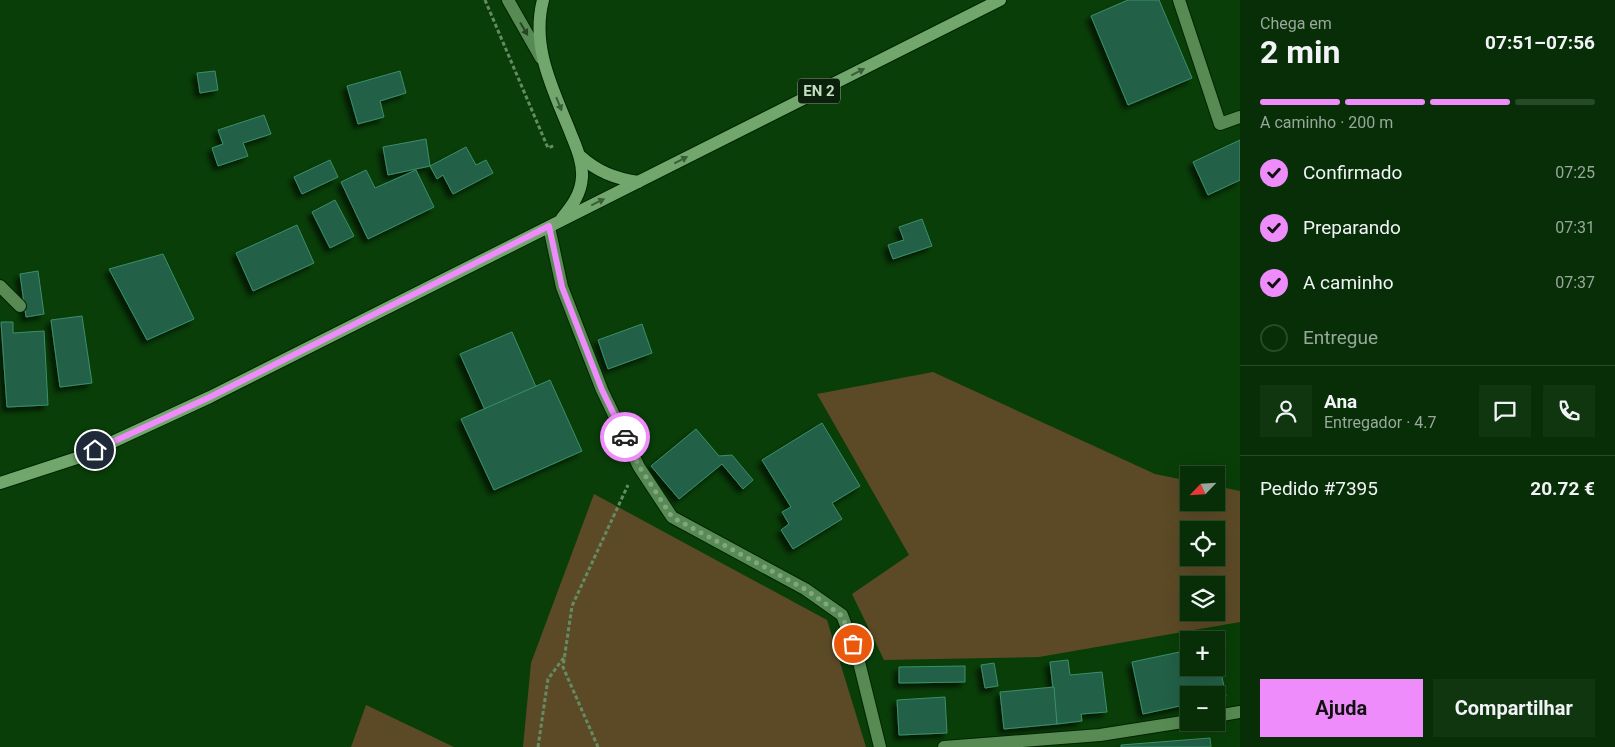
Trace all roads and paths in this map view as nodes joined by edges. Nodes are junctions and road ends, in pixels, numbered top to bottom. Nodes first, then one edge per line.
1 (485, 0) edge
2 (508, 0) edge
3 (543, 0) edge
4 (1000, 0) edge
5 (1179, 0) edge
6 (542, 58) junction
7 (1240, 117) edge
8 (572, 138) junction
9 (580, 156) junction
10 (638, 182) junction
11 (554, 224) junction
12 (0, 286) edge
13 (20, 306) dead end
14 (636, 459) junction
15 (0, 479) edge
16 (565, 656) junction
17 (1240, 712) edge
18 (1225, 714) edge
19 (1180, 722) edge
20 (538, 747) edge
21 (598, 747) edge
22 (880, 747) edge
23 (944, 747) edge

1 - 8 path
2 -> 6 street
3 - 6 main road
10 -> 4 main road, EN 2
5 - 7 street
6 -> 8 main road
8 - 9 main road
9 - 10 main road
9 - 11 main road
11 -> 10 main road, EN 2
11 - 14 street
11 - 15 main road, EN 2
12 - 13 street
14 - 16 path
14 - 22 street
16 - 20 path
16 - 21 path
17 - 18 street
19 - 23 street

